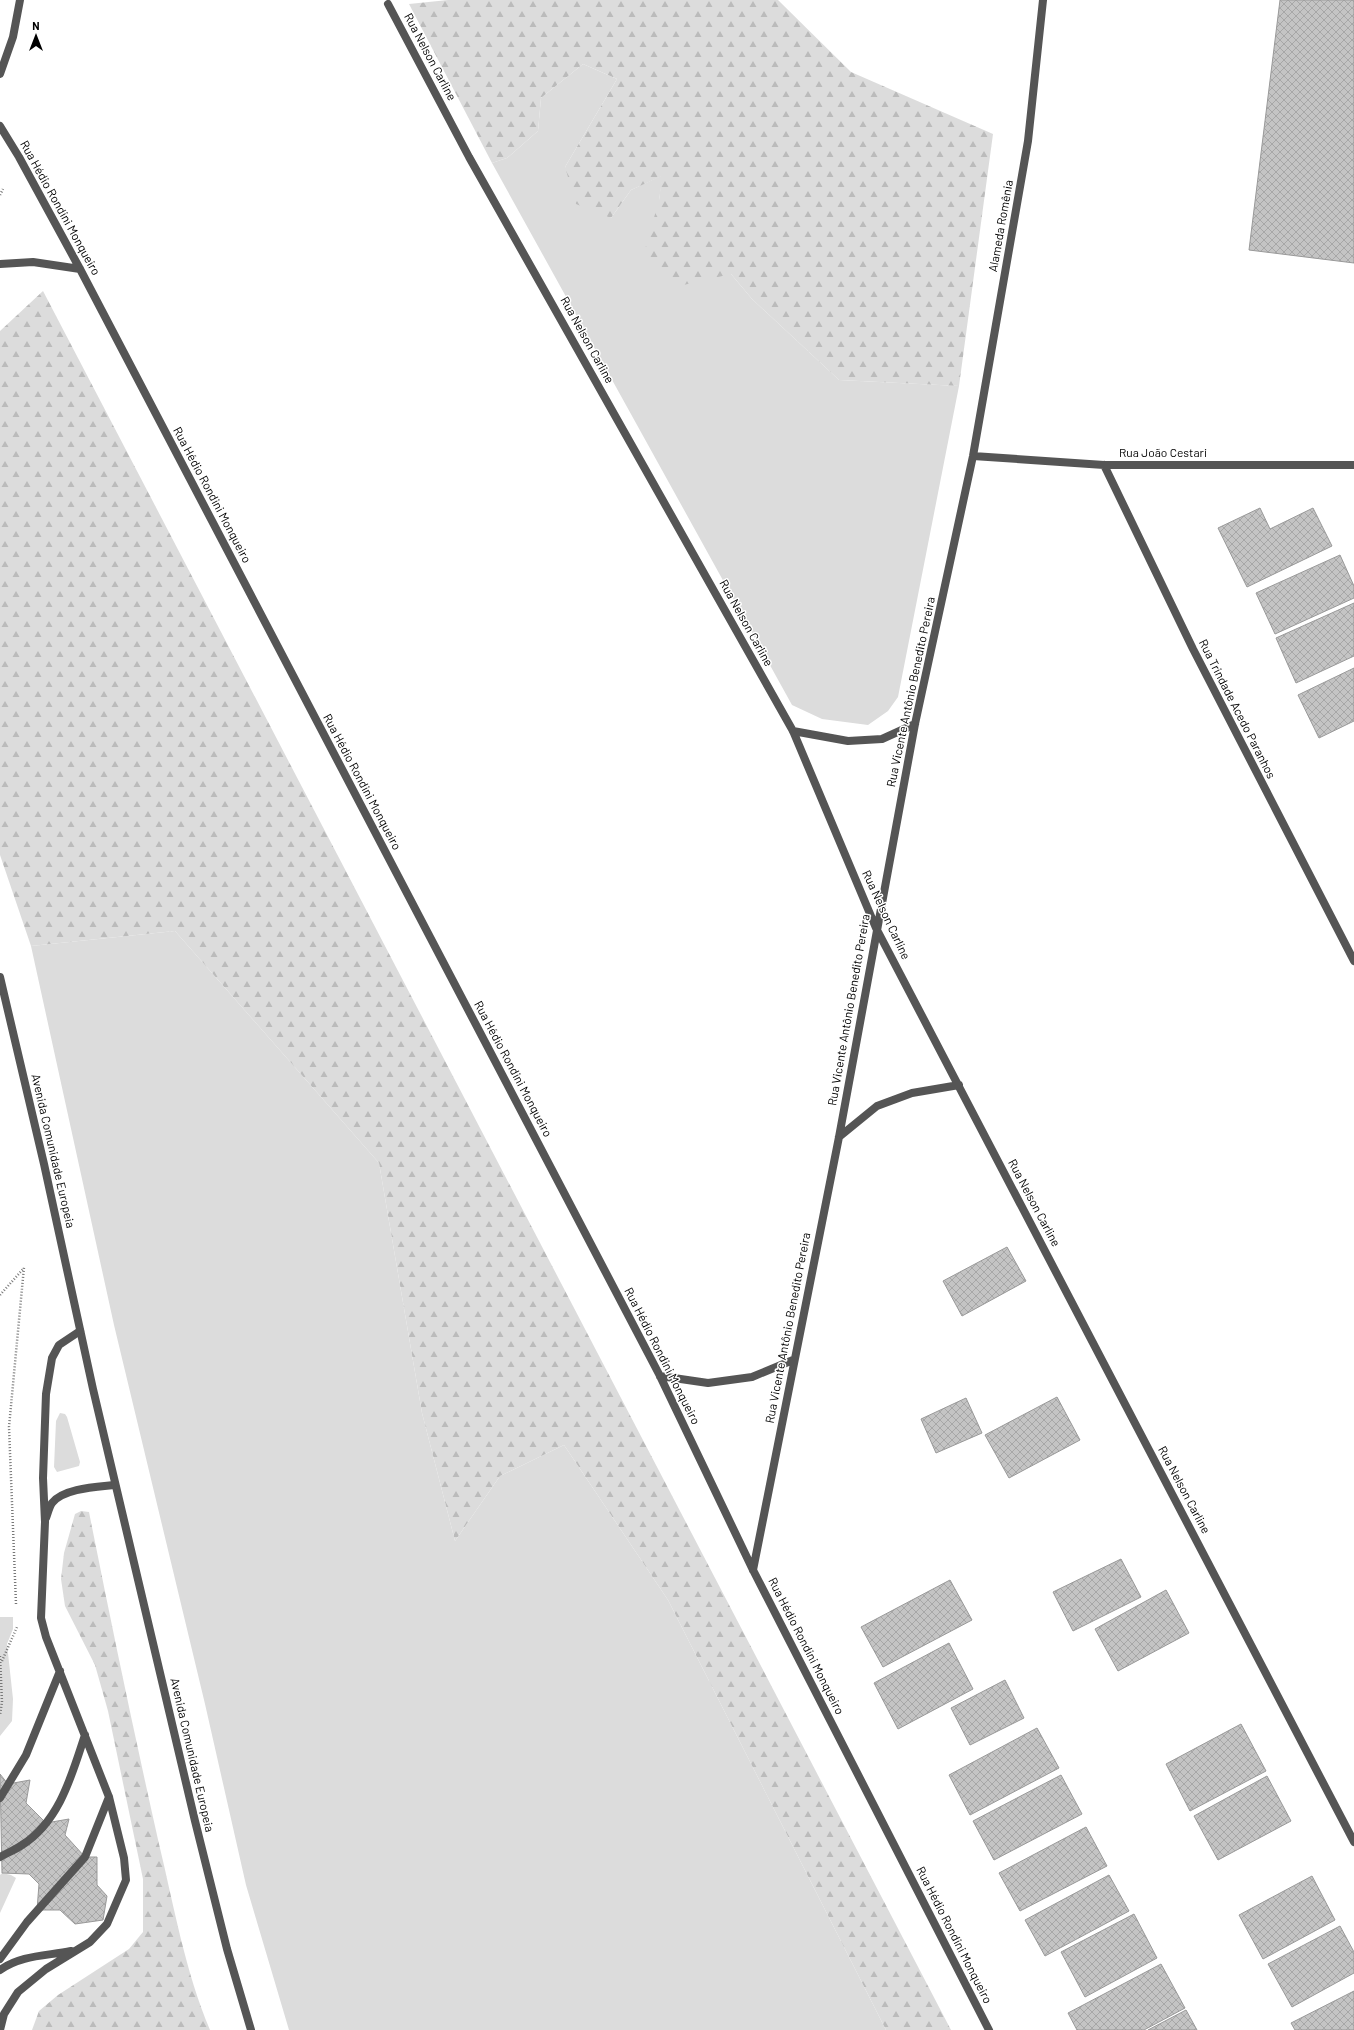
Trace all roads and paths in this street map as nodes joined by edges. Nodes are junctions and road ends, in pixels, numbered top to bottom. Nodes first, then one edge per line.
1 (20, 0) edge
2 (1043, 0) edge
3 (388, 4) dead end
4 (0, 74) edge
5 (0, 126) edge
6 (3, 189) dead end
7 (0, 195) edge
8 (0, 264) edge
9 (80, 270) junction
10 (973, 456) junction
11 (1104, 465) junction
12 (1354, 465) edge
13 (915, 724) junction
14 (793, 731) junction
15 (876, 928) junction
16 (1354, 961) edge
17 (0, 977) edge
18 (959, 1085) junction
19 (838, 1137) junction
20 (0, 1295) edge
21 (80, 1331) junction
22 (793, 1360) junction
23 (660, 1376) junction
24 (116, 1485) junction
25 (45, 1522) junction
26 (753, 1570) junction
27 (16, 1606) dead end
28 (17, 1621) dead end
29 (0, 1656) edge
30 (2, 1661) junction
31 (60, 1671) junction
32 (0, 1714) edge
33 (85, 1735) junction
34 (109, 1797) junction
35 (0, 1798) edge
36 (1354, 1842) edge
37 (0, 1857) edge
38 (78, 1949) junction
39 (0, 1959) edge
40 (0, 1970) edge
41 (0, 2030) edge
42 (251, 2030) edge
43 (989, 2030) edge

1 - 4 street
2 - 10 street, Alameda Romênia
3 - 14 street, Rua Nelson Carline
5 - 9 street, Rua Hédio Rondini Monqueiro
6 - 7 path
8 - 9 street
9 - 23 street, Rua Hédio Rondini Monqueiro
10 - 11 street, Rua João Cestari
10 - 13 street, Rua Vicente Antônio Benedito Pereira
11 - 12 street, Rua João Cestari
11 - 16 street, Rua Trindade Acedo Paranhos
13 - 14 street
13 - 15 street, Rua Vicente Antônio Benedito Pereira
14 - 15 street, Rua Nelson Carline
15 - 18 street, Rua Nelson Carline
15 - 19 street, Rua Vicente Antônio Benedito Pereira
17 - 21 street, Avenida Comunidade Europeia
18 - 19 street
18 - 36 street, Rua Nelson Carline
19 - 22 street, Rua Vicente Antônio Benedito Pereira
20 - 27 path
21 - 24 street, Avenida Comunidade Europeia
21 - 25 street
22 - 23 street
22 - 26 street, Rua Vicente Antônio Benedito Pereira
23 - 26 street, Rua Hédio Rondini Monqueiro
24 - 25 street
24 - 42 street, Avenida Comunidade Europeia
25 - 31 street
26 - 43 street, Rua Hédio Rondini Monqueiro
28 - 30 path
29 - 30 path
30 - 32 path
31 - 33 street
31 - 35 street
33 - 34 street
33 - 37 street
34 - 38 street
34 - 39 street
38 - 40 street
38 - 41 street

